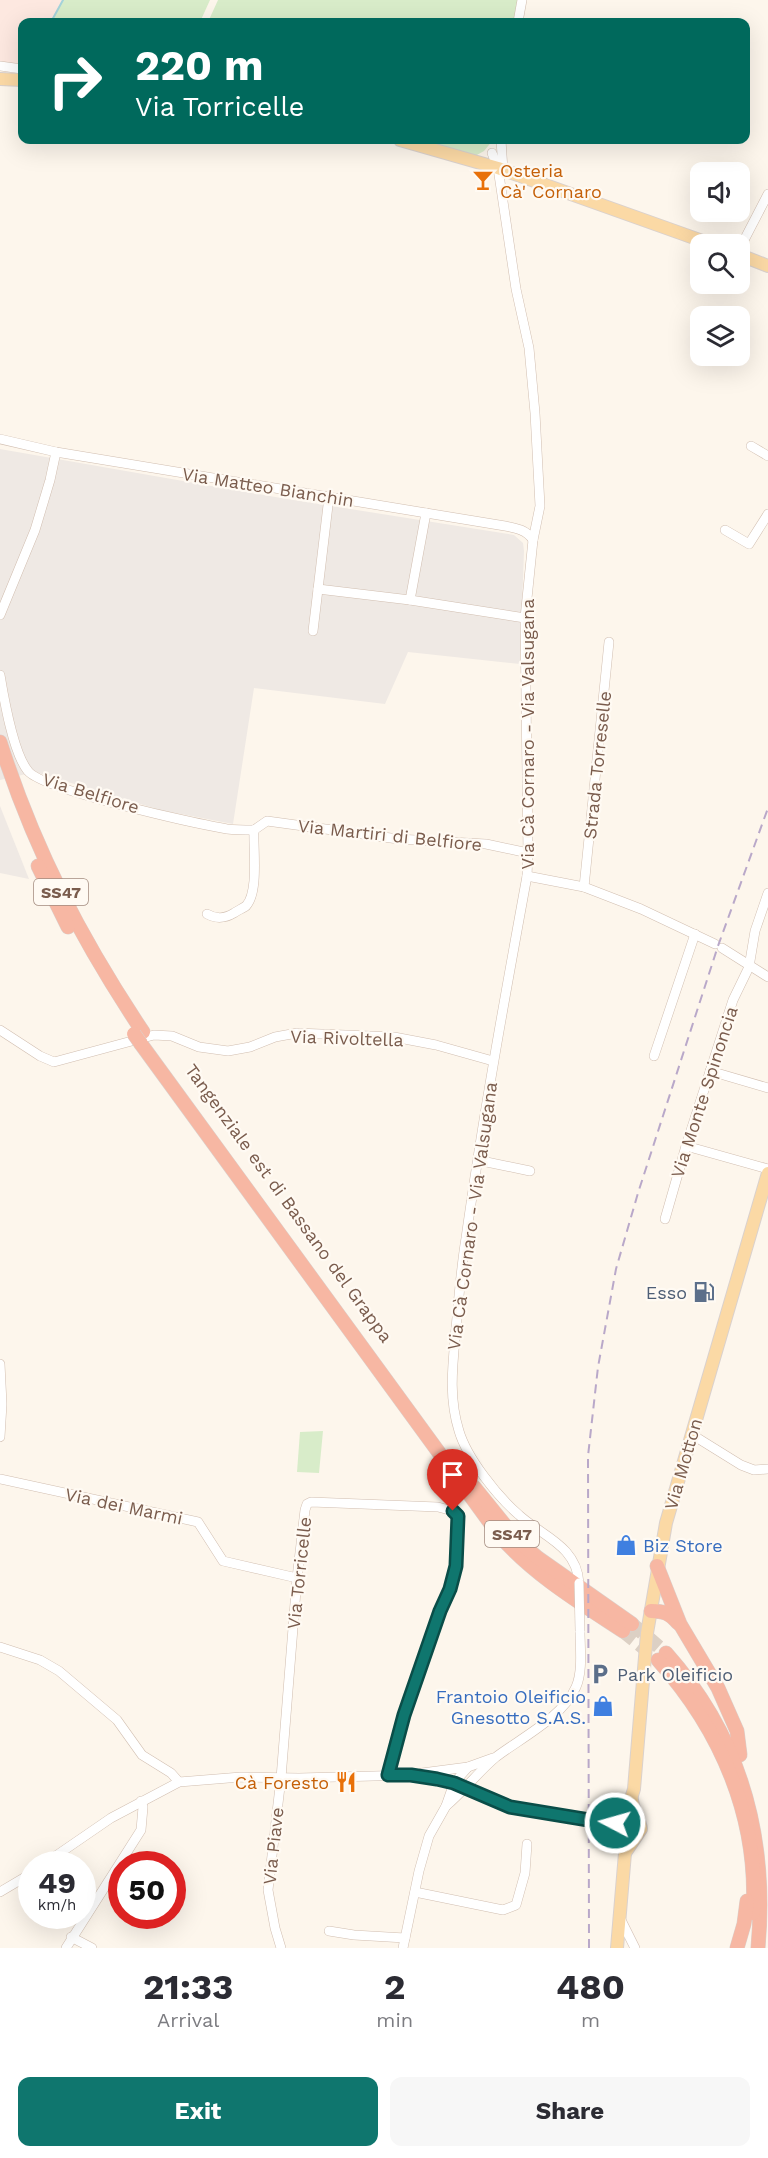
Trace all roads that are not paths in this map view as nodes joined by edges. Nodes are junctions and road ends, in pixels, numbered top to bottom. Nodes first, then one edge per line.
1 (522, 0) edge
2 (519, 18) edge
3 (0, 66) edge
4 (18, 68) edge
5 (0, 79) edge
6 (18, 80) edge
7 (414, 144) edge
8 (498, 144) edge
9 (501, 144) edge
10 (492, 153) junction
11 (482, 163) junction
12 (501, 169) junction
13 (768, 194) edge
14 (747, 234) edge
15 (690, 236) edge
16 (750, 259) edge
17 (768, 266) edge
18 (0, 439) edge
19 (751, 446) dead end
20 (56, 452) junction
21 (768, 456) edge
22 (329, 497) junction
23 (426, 513) junction
24 (768, 514) edge
25 (725, 530) dead end
26 (533, 540) junction
27 (318, 589) junction
28 (410, 600) junction
29 (0, 615) edge
30 (525, 618) junction
31 (313, 632) dead end
32 (609, 642) dead end
33 (0, 675) edge
34 (0, 742) edge
35 (0, 769) edge
36 (254, 830) junction
37 (528, 853) junction
38 (527, 876) junction
39 (584, 887) junction
40 (768, 893) edge
41 (207, 914) dead end
42 (694, 934) junction
43 (749, 966) junction
44 (768, 977) edge
45 (0, 1030) edge
46 (142, 1038) junction
47 (654, 1056) dead end
48 (493, 1061) junction
49 (710, 1071) junction
50 (768, 1088) edge
51 (686, 1146) junction
52 (477, 1160) junction
53 (530, 1171) dead end
54 (768, 1171) edge
55 (665, 1219) dead end
56 (0, 1364) edge
57 (691, 1434) junction
58 (0, 1437) edge
59 (768, 1469) edge
60 (0, 1479) edge
61 (657, 1566) junction
62 (297, 1578) junction
63 (651, 1611) junction
64 (680, 1624) junction
65 (628, 1627) tunnel mouth
66 (0, 1647) edge
67 (496, 1758) junction
68 (468, 1767) junction
69 (743, 1774) junction
70 (388, 1775) junction
71 (411, 1775) junction
72 (281, 1778) junction
73 (179, 1782) junction
74 (454, 1783) junction
75 (466, 1788) junction
76 (141, 1801) junction
77 (446, 1806) junction
78 (763, 1811) dead end
79 (626, 1817) junction
80 (601, 1822) junction
81 (618, 1836) junction
82 (636, 1838) junction
83 (527, 1844) dead end
84 (63, 1851) edge
85 (625, 1853) junction
86 (754, 1879) junction
87 (18, 1881) edge
88 (0, 1892) edge
89 (415, 1892) junction
90 (619, 1916) junction
91 (329, 1931) dead end
92 (71, 1937) junction
93 (405, 1938) junction
94 (66, 1948) edge
95 (92, 1948) edge
96 (281, 1948) edge
97 (403, 1948) edge
98 (619, 1948) edge
99 (635, 1948) edge
100 (736, 1948) edge
101 (748, 1948) edge
102 (758, 1948) edge

1 - 2 street
3 - 4 street
5 - 6 main road
7 - 11 main road
8 - 10 street
9 - 12 street
10 - 11 street
10 - 12 street
11 - 12 main road
12 - 15 main road
12 - 26 street, Via Cà Cornaro - Via Valsugana
13 - 14 street
16 - 17 main road
18 - 20 street, Via Matteo Bianchin
19 - 21 street
20 - 22 street, Via Matteo Bianchin
20 - 29 street
22 - 23 street, Via Matteo Bianchin
22 - 27 street
23 - 26 street, Via Matteo Bianchin
23 - 28 street
24 - 25 street
26 - 30 street, Via Cà Cornaro - Via Valsugana
27 - 28 street
27 - 31 street
28 - 30 street
30 - 37 street, Via Cà Cornaro - Via Valsugana
32 - 39 street, Strada Torreselle
33 - 36 street, Via Belfiore
34 - 46 highway, Tangenziale est di Bassano del Grappa / SS47
35 - 46 highway, Tangenziale est di Bassano del Grappa / SS47
36 - 37 street, Via Martiri di Belfiore
36 - 41 street
37 - 38 street, Via Cà Cornaro - Via Valsugana
38 - 39 street
38 - 48 street, Via Cà Cornaro - Via Valsugana
39 - 42 street
40 - 43 street, Via Monte Spinoncia
42 - 43 street
42 - 47 street
43 - 44 street
43 - 49 street, Via Monte Spinoncia
45 - 48 street, Via Rivoltella
46 - 65 highway, Tangenziale est di Bassano del Grappa / SS47
48 - 52 street, Via Cà Cornaro - Via Valsugana
49 - 50 street
49 - 51 street, Via Monte Spinoncia
51 - 54 street, Via Motton
51 - 55 street, Via Monte Spinoncia
52 - 53 street
52 - 67 street, Via Cà Cornaro - Via Valsugana, bridge
54 - 57 main road, Via Motton
56 - 58 street
57 - 59 street
57 - 61 main road, Via Motton
60 - 62 street, Via dei Marmi
61 - 63 main road, Via Motton
61 - 64 highway
62 - 70 street, Via Torricelle
62 - 72 street, Via Torricelle
63 - 64 highway
63 - 79 main road, Via Motton
64 - 69 highway
66 - 73 street
67 - 68 street
67 - 75 street
68 - 71 street
68 - 74 street
69 - 78 highway
69 - 86 highway
69 - 102 highway
70 - 71 street
70 - 72 street
71 - 74 street
72 - 73 street
72 - 96 street, Via Piave
73 - 76 street
74 - 75 street
74 - 77 street
75 - 77 street
75 - 80 street
76 - 84 street
76 - 92 street
77 - 89 street
79 - 80 street
79 - 81 main road
79 - 82 main road
80 - 81 street
81 - 82 main road
81 - 85 main road
82 - 85 main road
83 - 89 street
85 - 90 main road
86 - 100 highway
86 - 101 highway
87 - 88 street
89 - 93 street
90 - 98 main road
90 - 99 street
91 - 93 street
92 - 94 street
92 - 95 street
93 - 97 street

